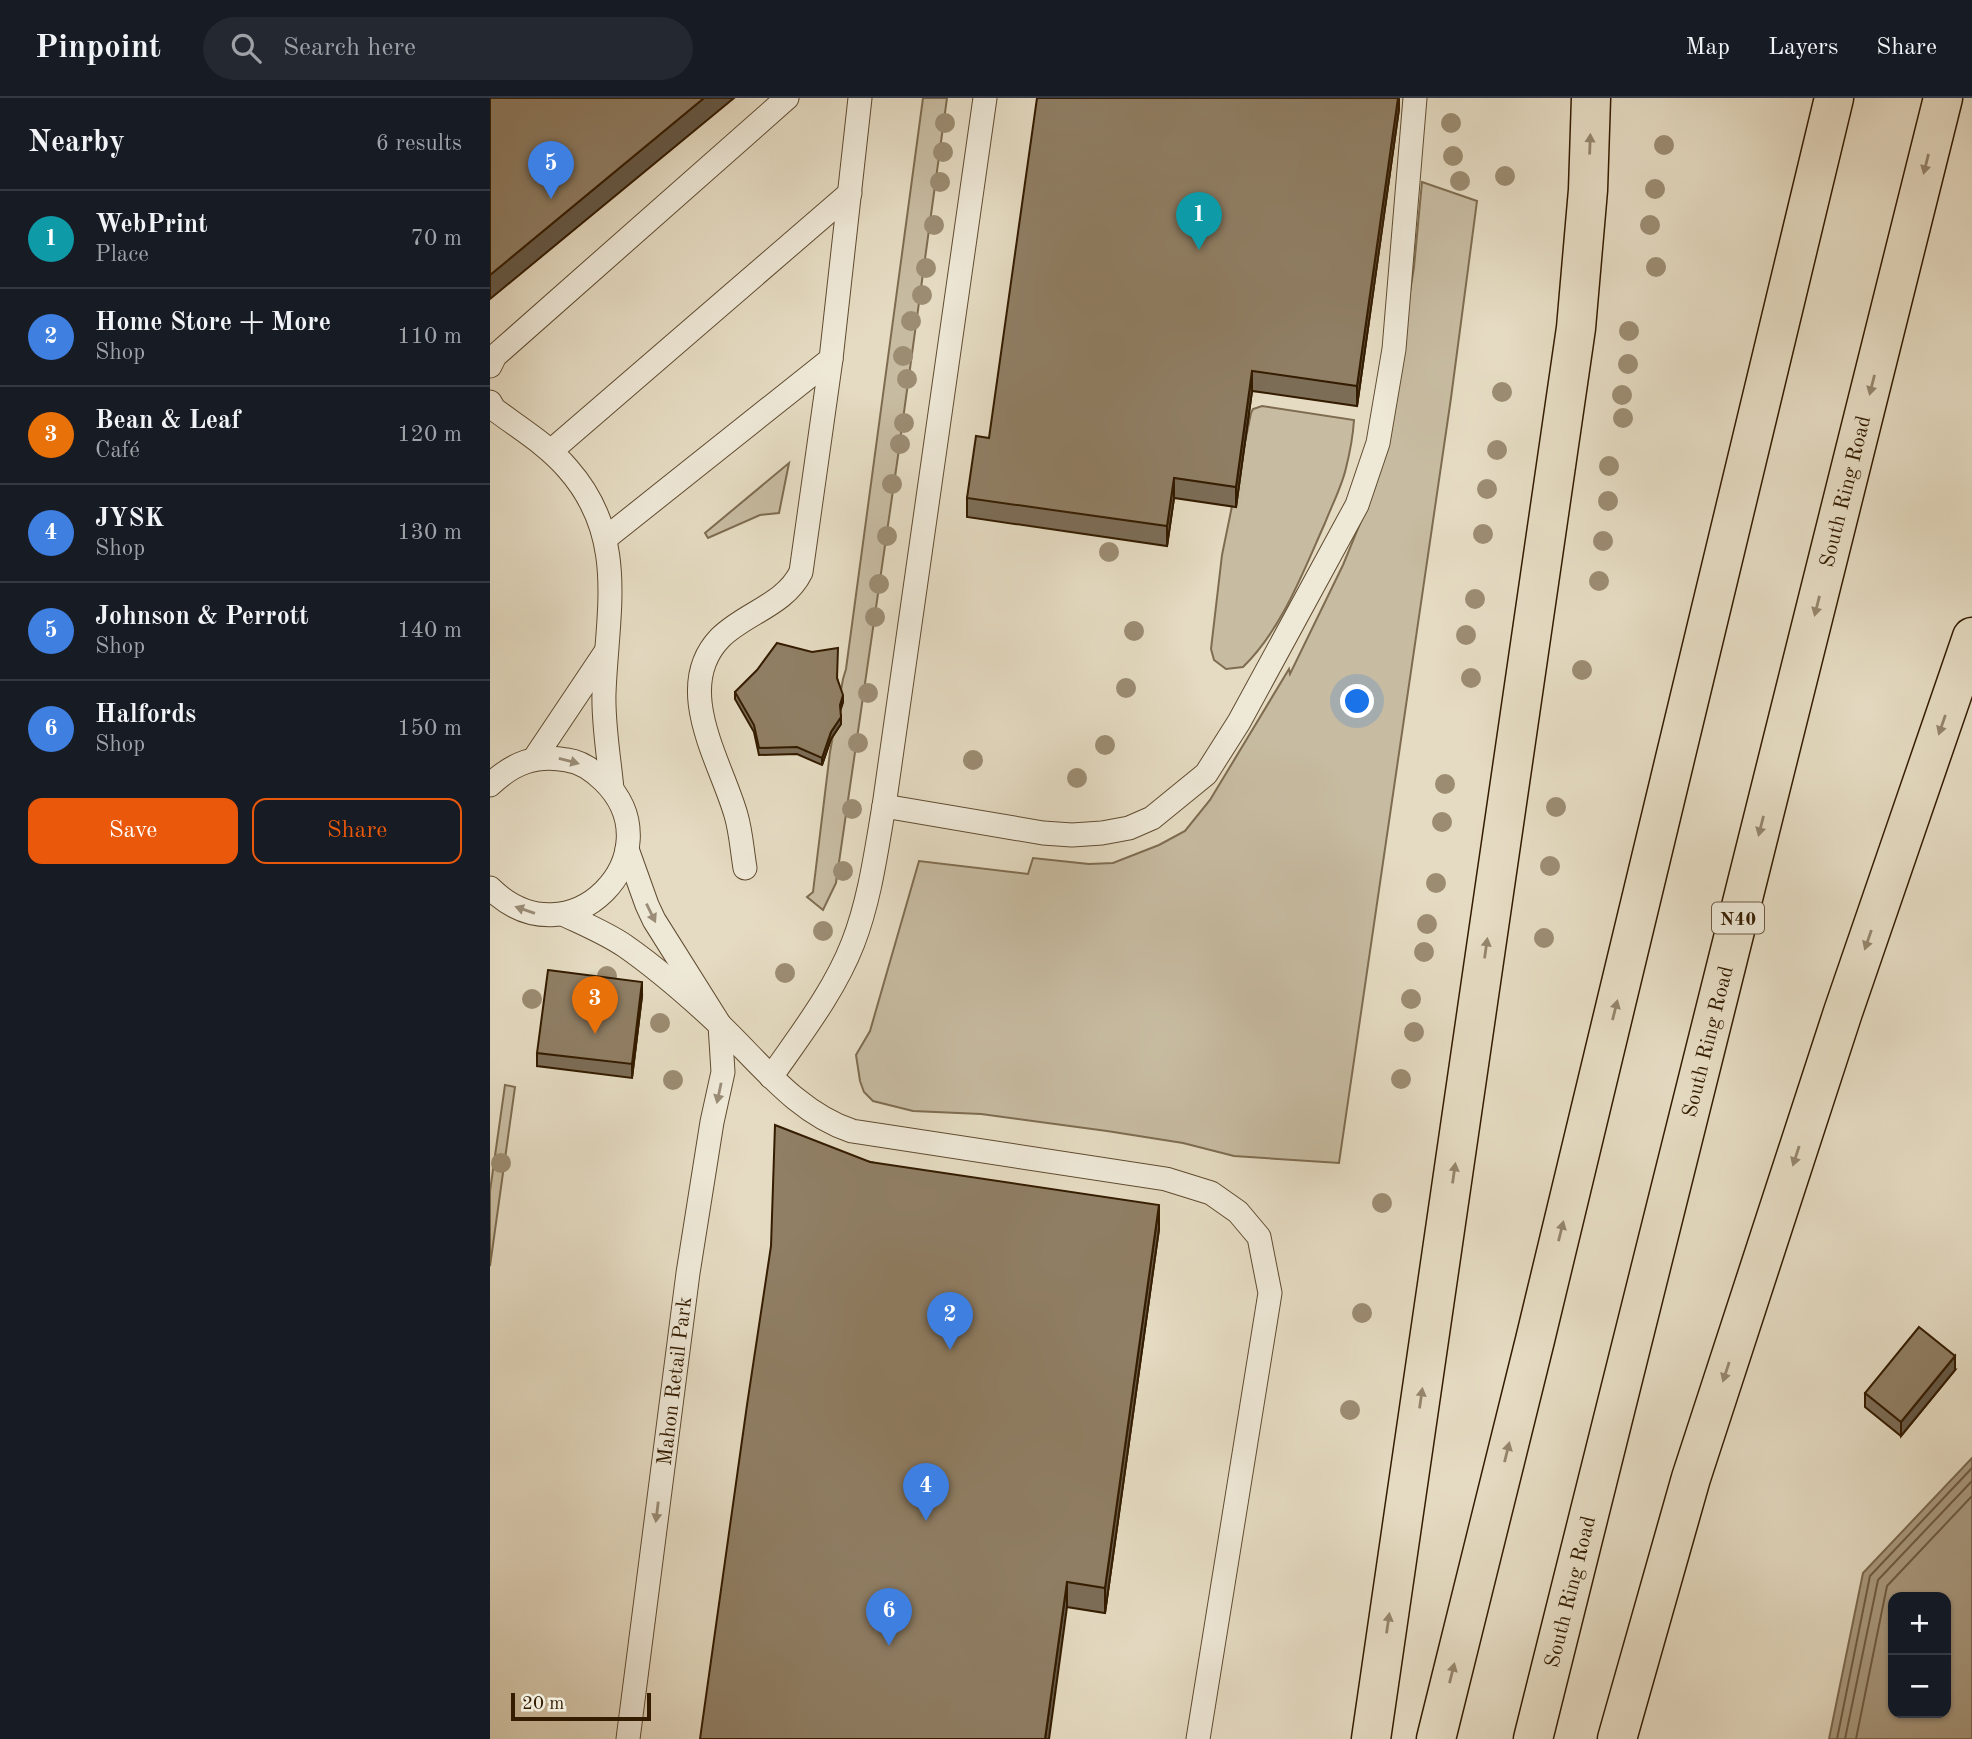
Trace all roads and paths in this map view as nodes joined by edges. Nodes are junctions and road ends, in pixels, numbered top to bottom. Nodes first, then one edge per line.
1 (787, 98) edge
2 (860, 98) edge
3 (985, 98) edge
4 (1415, 98) edge
5 (1591, 98) edge
6 (1834, 98) edge
7 (1943, 98) edge
8 (850, 193) junction
9 (831, 359) junction
10 (490, 366) edge
11 (490, 402) edge
12 (551, 451) junction
13 (606, 538) junction
14 (1972, 637) edge
15 (607, 651) junction
16 (490, 761) edge
17 (527, 762) junction
18 (490, 785) edge
19 (612, 789) junction
20 (884, 806) junction
21 (627, 849) junction
22 (746, 868) dead end
23 (490, 888) edge
24 (563, 914) junction
25 (720, 1025) junction
26 (771, 1077) junction
27 (1691, 1478) junction
28 (628, 1739) edge
29 (1198, 1739) edge
30 (1371, 1739) edge
31 (1436, 1739) edge
32 (1534, 1739) edge
33 (1594, 1739) edge
34 (1617, 1739) edge

1 - 10 lane
2 - 8 lane
3 - 20 lane
4 - 20 lane
30 -> 5 highway
31 -> 6 highway
7 -> 32 highway, South Ring Road / N40
8 - 9 lane
8 - 12 lane
9 - 13 lane
9 - 22 lane
11 - 12 lane
12 - 13 lane
13 - 15 lane
14 -> 27 highway
15 - 17 lane
15 - 19 lane
16 - 17 lane
17 - 18 lane
17 -> 19 lane
19 - 21 lane
20 - 26 lane
21 - 24 lane
21 -> 25 lane
24 -> 23 lane
24 - 25 lane
25 - 26 lane
25 -> 28 lane, Mahon Retail Park
26 - 29 lane
27 - 33 highway
27 - 34 highway

